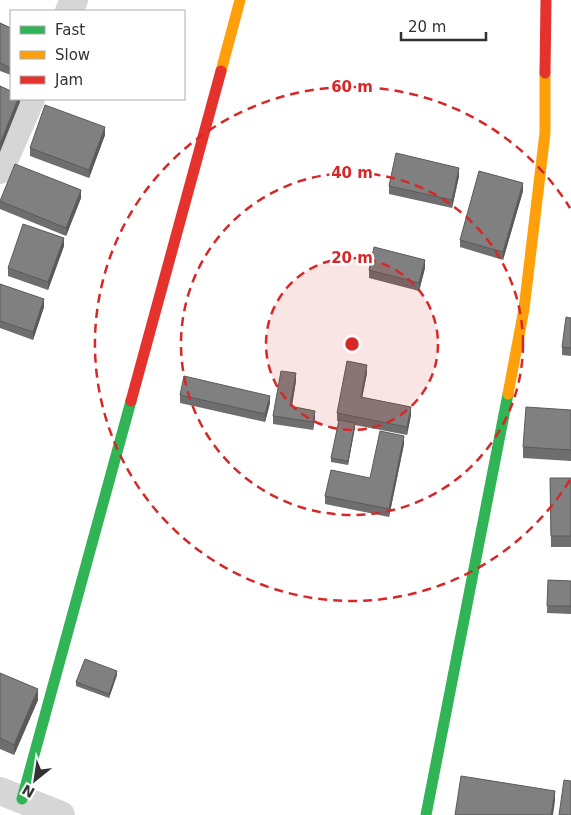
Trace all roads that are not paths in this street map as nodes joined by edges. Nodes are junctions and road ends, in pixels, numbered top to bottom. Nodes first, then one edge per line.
1 (240, 0) edge
2 (546, 0) edge
3 (31, 100) edge
4 (0, 170) edge
5 (11, 795) edge
6 (61, 815) edge
7 (426, 815) edge

1 - 5 street
2 - 7 street
3 - 4 street
5 - 6 street

